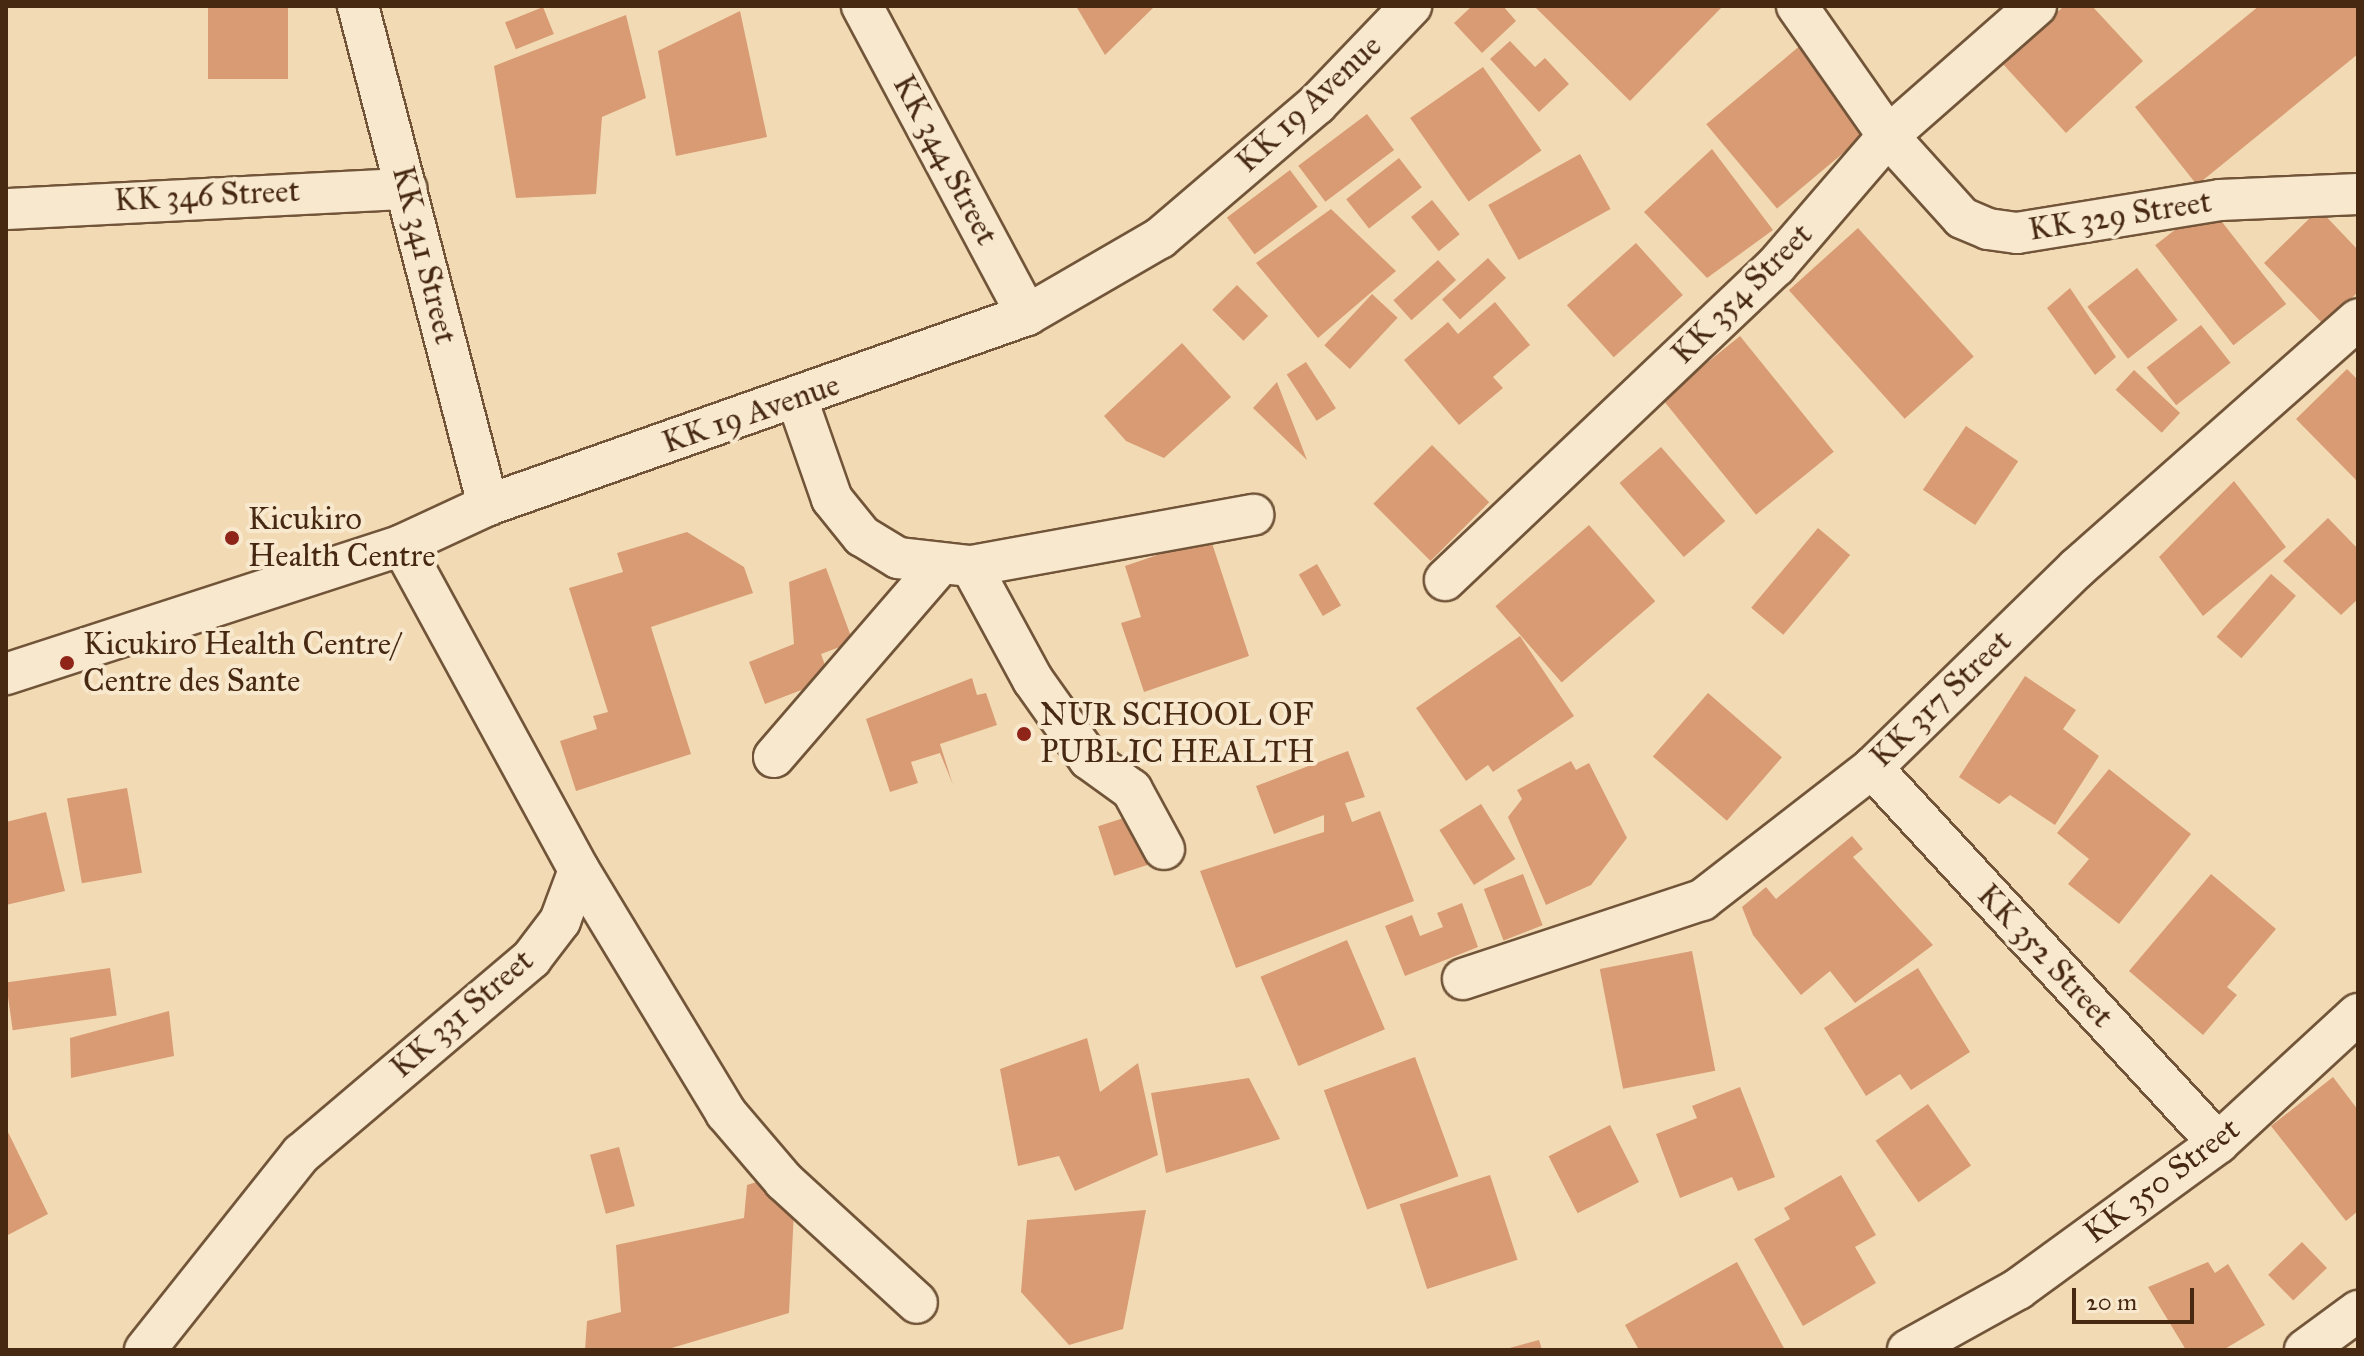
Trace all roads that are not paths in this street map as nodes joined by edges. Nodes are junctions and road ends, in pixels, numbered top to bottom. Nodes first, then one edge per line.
1 (358, 6) edge
2 (862, 6) edge
3 (1411, 6) edge
4 (1797, 6) edge
5 (2036, 6) edge
6 (1888, 136) junction
7 (407, 189) junction
8 (2358, 194) edge
9 (6, 209) edge
10 (1027, 315) junction
11 (2358, 319) edge
12 (797, 399) junction
13 (488, 505) junction
14 (1253, 515) dead end
15 (402, 545) junction
16 (954, 567) junction
17 (1445, 580) dead end
18 (6, 674) edge
19 (774, 757) dead end
20 (1872, 768) junction
21 (1164, 849) dead end
22 (579, 870) junction
23 (1463, 979) dead end
24 (2358, 1014) edge
25 (2218, 1143) junction
26 (917, 1303) dead end
27 (2358, 1311) edge
28 (145, 1350) edge
29 (1908, 1350) edge
30 (2305, 1350) edge

1 - 7 street, KK 341 Street
2 - 10 street, KK 344 Street
3 - 10 street, KK 19 Avenue
4 - 6 street, KK 329 Street
5 - 6 street, KK 354 Street
6 - 8 street, KK 329 Street
6 - 17 street, KK 354 Street
7 - 9 street, KK 346 Street
7 - 13 street, KK 341 Street
10 - 12 street, KK 19 Avenue
11 - 20 street, KK 317 Street
12 - 13 street, KK 19 Avenue
12 - 16 street
13 - 15 street, KK 19 Avenue
14 - 16 street
15 - 18 street, KK 19 Avenue
15 - 22 street
16 - 19 street
16 - 21 street
20 - 23 street, KK 317 Street
20 - 25 street, KK 352 Street
22 - 26 street
22 - 28 street, KK 331 Street
24 - 25 street, KK 350 Street
25 - 29 street, KK 350 Street
27 - 30 street

